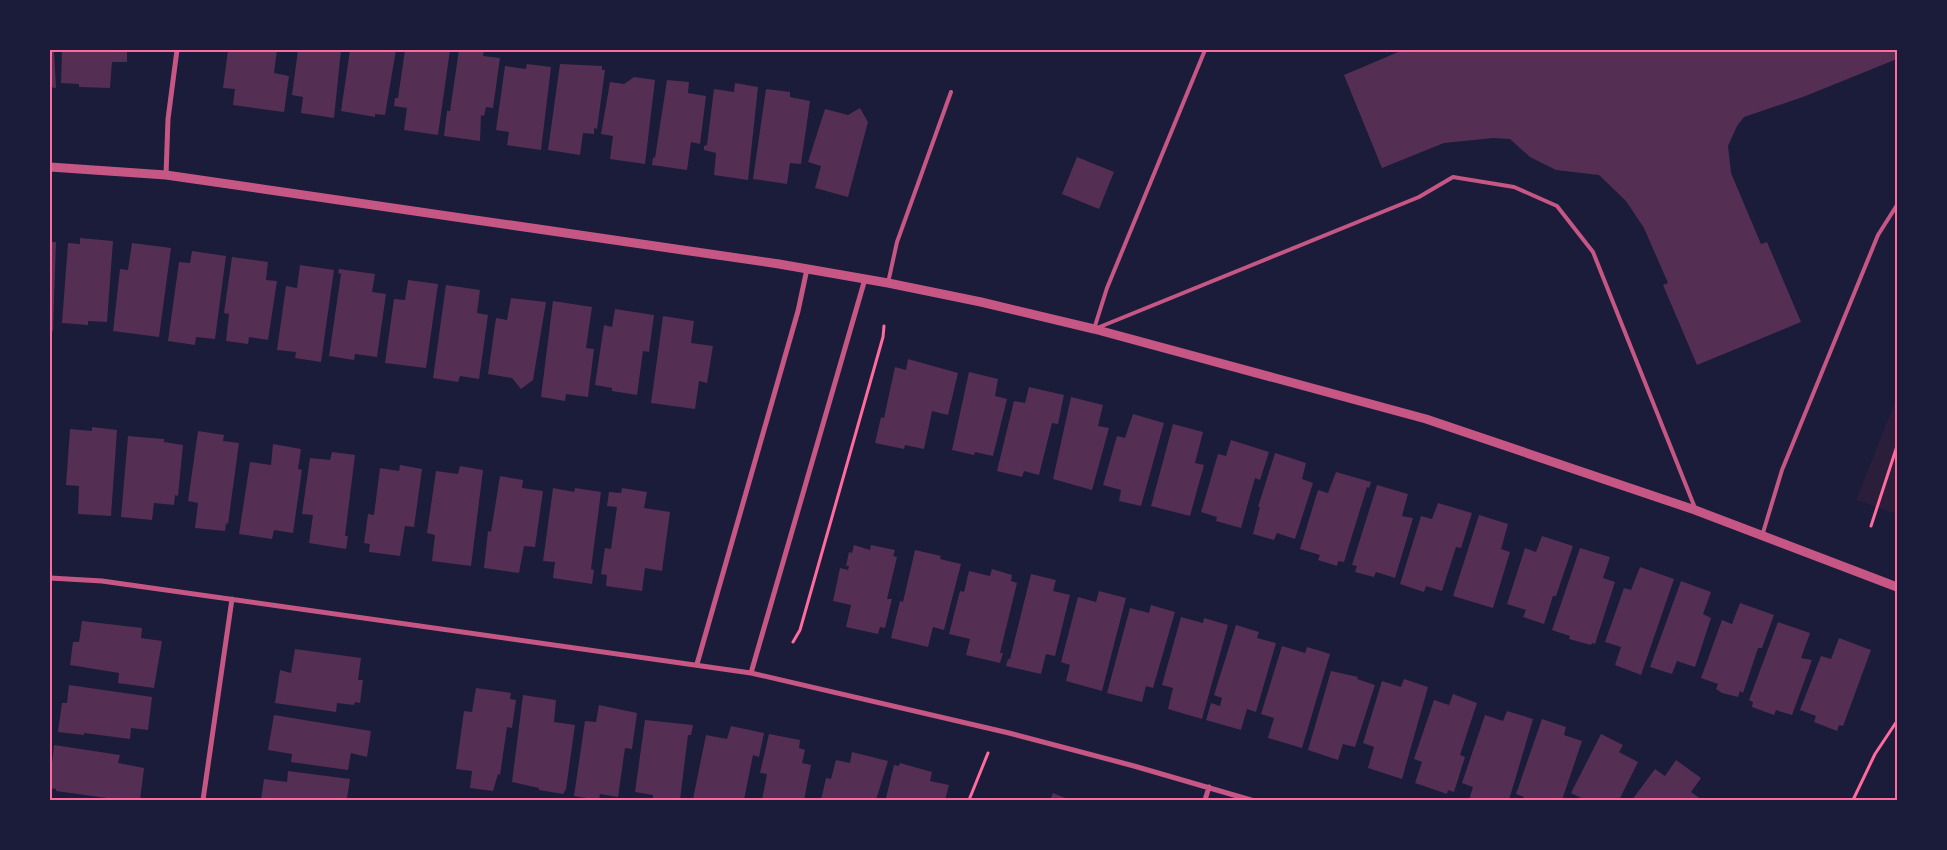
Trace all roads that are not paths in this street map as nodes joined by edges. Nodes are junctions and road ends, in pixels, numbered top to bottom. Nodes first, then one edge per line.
1 (176, 50) edge
2 (1205, 50) edge
3 (951, 92) dead end
4 (50, 167) edge
5 (166, 175) junction
6 (1897, 205) edge
7 (807, 269) junction
8 (865, 279) junction
9 (888, 283) junction
10 (1094, 329) junction
11 (1696, 510) junction
12 (1762, 536) junction
13 (50, 578) edge
14 (1897, 587) edge
15 (232, 599) junction
16 (697, 664) junction
17 (751, 673) junction
18 (1209, 787) junction
19 (203, 800) edge
20 (1205, 800) edge
21 (1251, 800) edge

1 - 5 street
2 - 10 lane
3 - 9 lane
4 - 5 street
5 - 7 street
6 - 12 lane
7 - 8 street
7 - 16 street
8 - 9 street
8 - 17 street
9 - 10 street
10 - 11 street
10 - 11 lane
11 - 12 street
12 - 14 street
13 - 15 street
15 - 16 street
15 - 19 street
16 - 17 street
17 - 18 street
18 - 20 street
18 - 21 street

